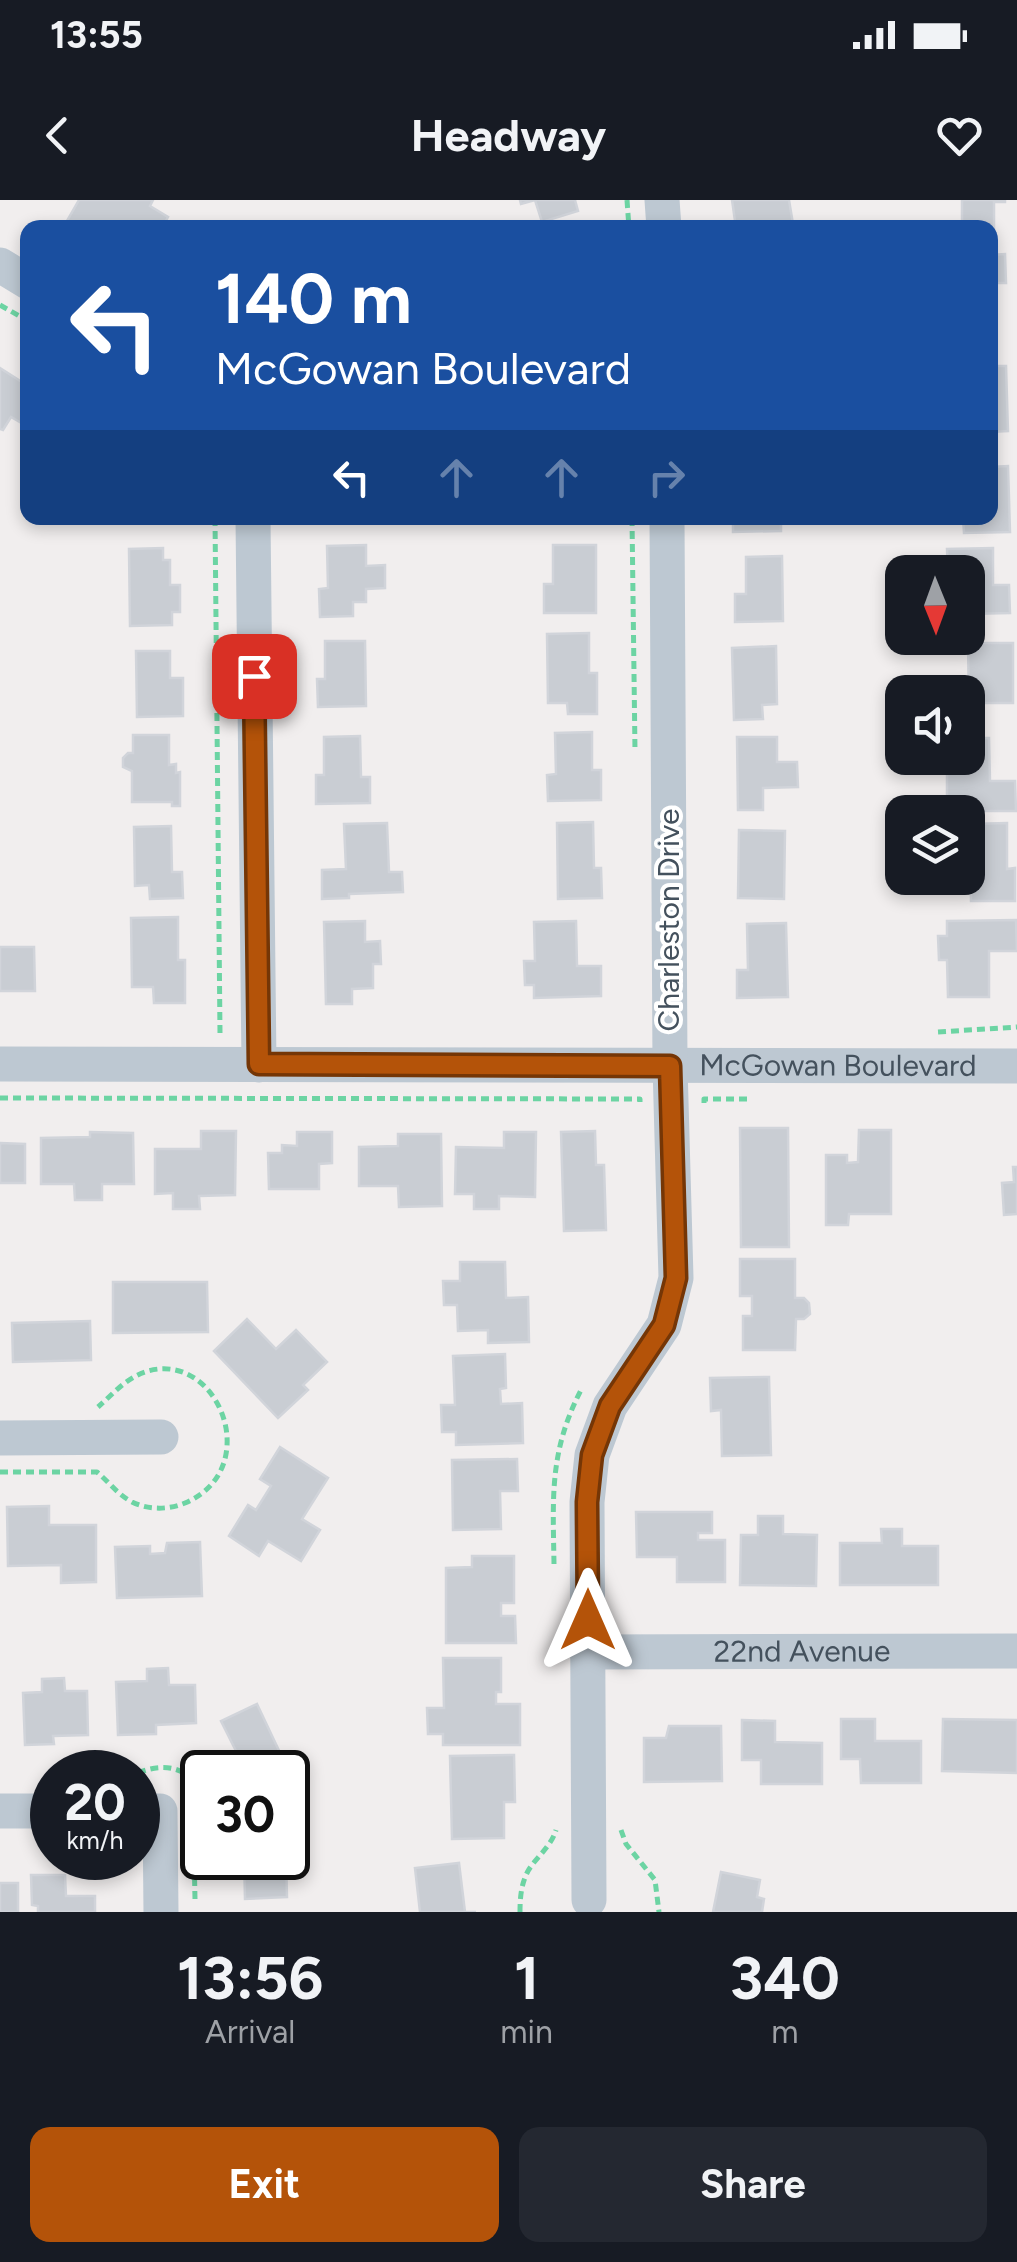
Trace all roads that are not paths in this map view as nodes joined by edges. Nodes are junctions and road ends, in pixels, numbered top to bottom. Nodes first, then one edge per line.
1 (253, 525) edge
2 (667, 525) edge
3 (0, 1064) edge
4 (259, 1064) junction
5 (670, 1066) junction
6 (1017, 1066) edge
7 (161, 1437) dead end
8 (0, 1438) edge
9 (1017, 1651) edge
10 (587, 1652) junction
11 (0, 1811) edge
12 (30, 1811) edge
13 (157, 1880) edge
14 (589, 1900) dead end
15 (161, 1912) edge

1 - 4 street
2 - 5 street, Charleston Drive
3 - 4 street, McGowan Boulevard
4 - 5 street, McGowan Boulevard
5 - 6 street, McGowan Boulevard
5 - 10 street, Charleston Drive
7 - 8 street
9 - 10 street, 22nd Avenue
10 - 14 street, Charleston Drive
11 - 12 street
13 - 15 street

